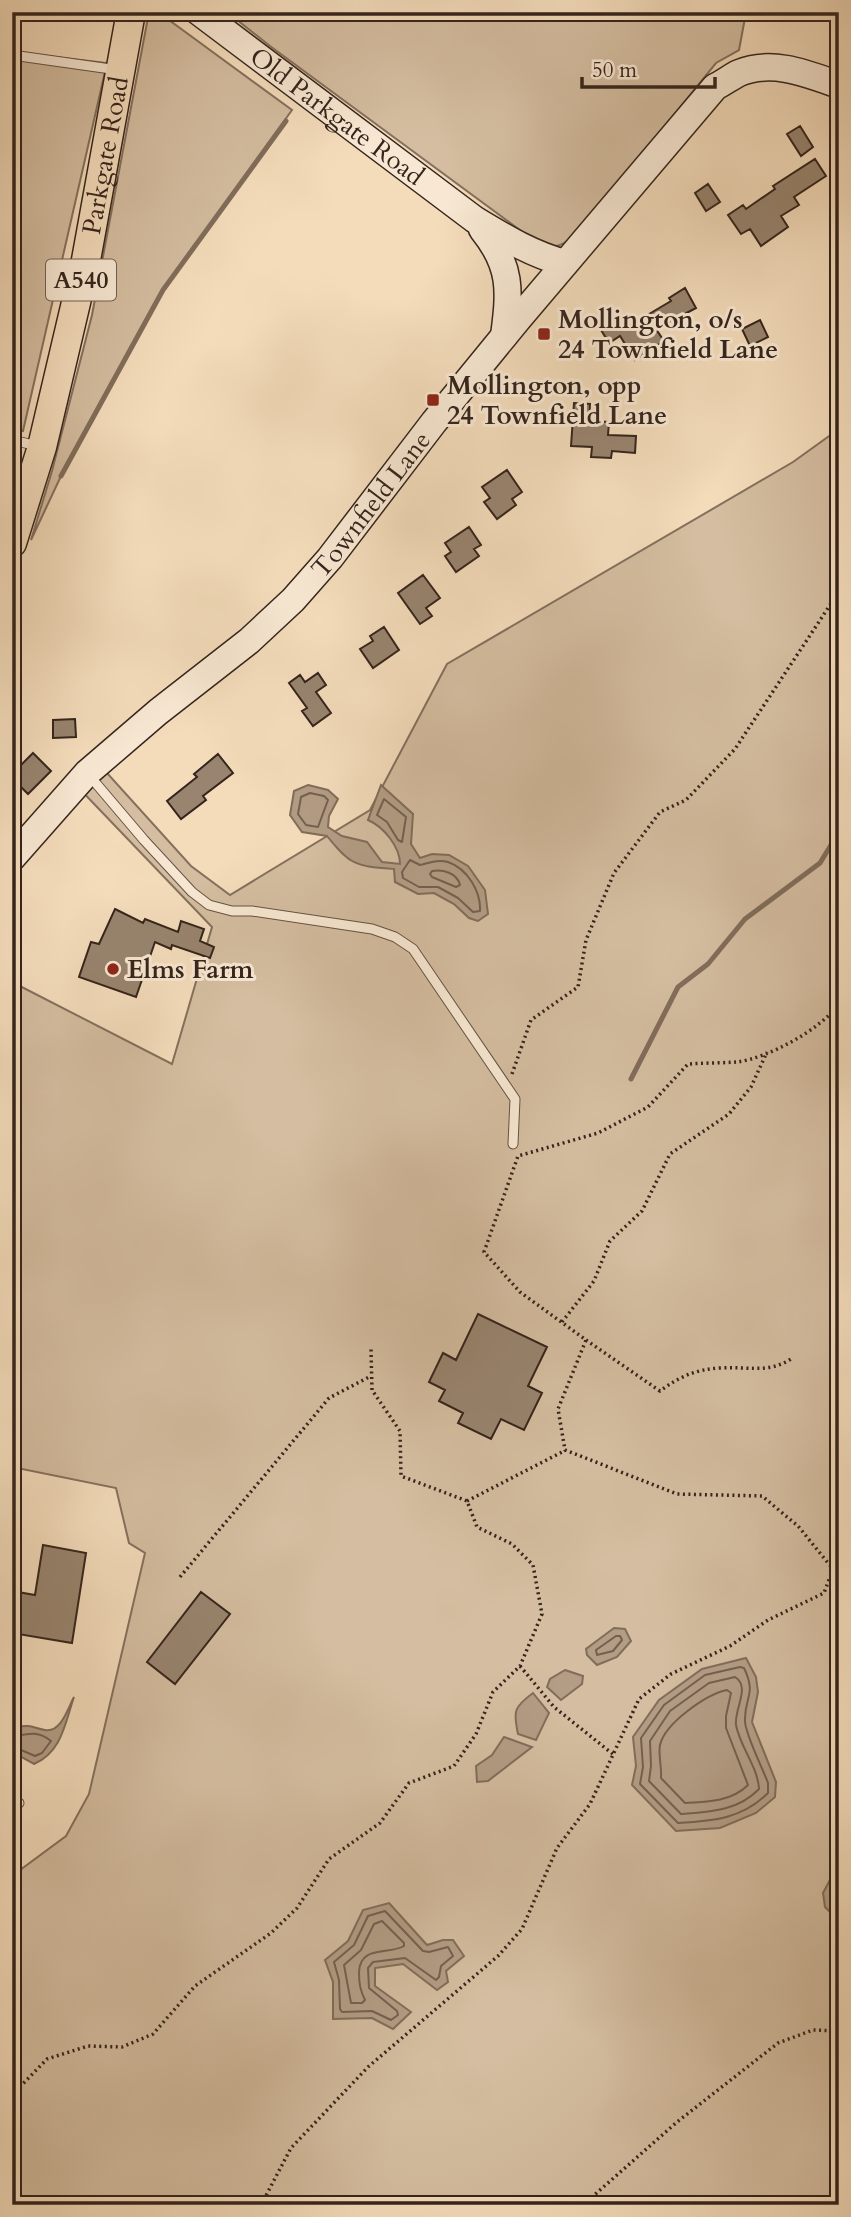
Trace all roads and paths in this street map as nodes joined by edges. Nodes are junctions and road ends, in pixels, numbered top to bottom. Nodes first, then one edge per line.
1 (131, 12) edge
2 (200, 12) edge
3 (12, 55) edge
4 (120, 71) junction
5 (839, 85) edge
6 (474, 219) junction
7 (565, 262) junction
8 (504, 336) junction
9 (12, 440) edge
10 (42, 447) junction
11 (12, 543) edge
12 (839, 596) edge
13 (87, 773) junction
14 (12, 858) edge
15 (839, 1004) edge
16 (767, 1052) junction
17 (503, 1082) junction
18 (513, 1144) dead end
19 (562, 1322) junction
20 (586, 1340) junction
21 (371, 1349) dead end
22 (791, 1359) dead end
23 (371, 1376) junction
24 (565, 1450) junction
25 (467, 1501) junction
26 (839, 1568) edge
27 (833, 1569) junction
28 (180, 1577) dead end
29 (520, 1666) junction
30 (614, 1755) junction
31 (839, 2032) edge
32 (12, 2095) edge
33 (261, 2205) edge
34 (583, 2205) edge

1 - 4 main road, Parkgate Road / A540
2 - 6 street, Old Parkgate Road
3 - 4 lane
4 - 10 main road, Parkgate Road / A540
5 - 7 street, Townfield Lane
6 - 7 street, Old Parkgate Road
6 - 8 street, Old Parkgate Road
7 - 8 street, Townfield Lane
8 - 13 street, Townfield Lane
9 - 10 lane
10 - 11 main road, Parkgate Road / A540
12 - 17 path
13 - 14 street, Townfield Lane
13 - 17 lane
15 - 16 path
16 - 19 path
16 - 19 path
17 - 18 lane
19 - 20 path
20 - 22 path
20 - 24 path
21 - 23 path
23 - 25 path
23 - 28 path
24 - 25 path
24 - 27 path
25 - 29 path
26 - 27 path
27 - 30 path
29 - 30 path
29 - 32 path
30 - 33 path
31 - 34 path

